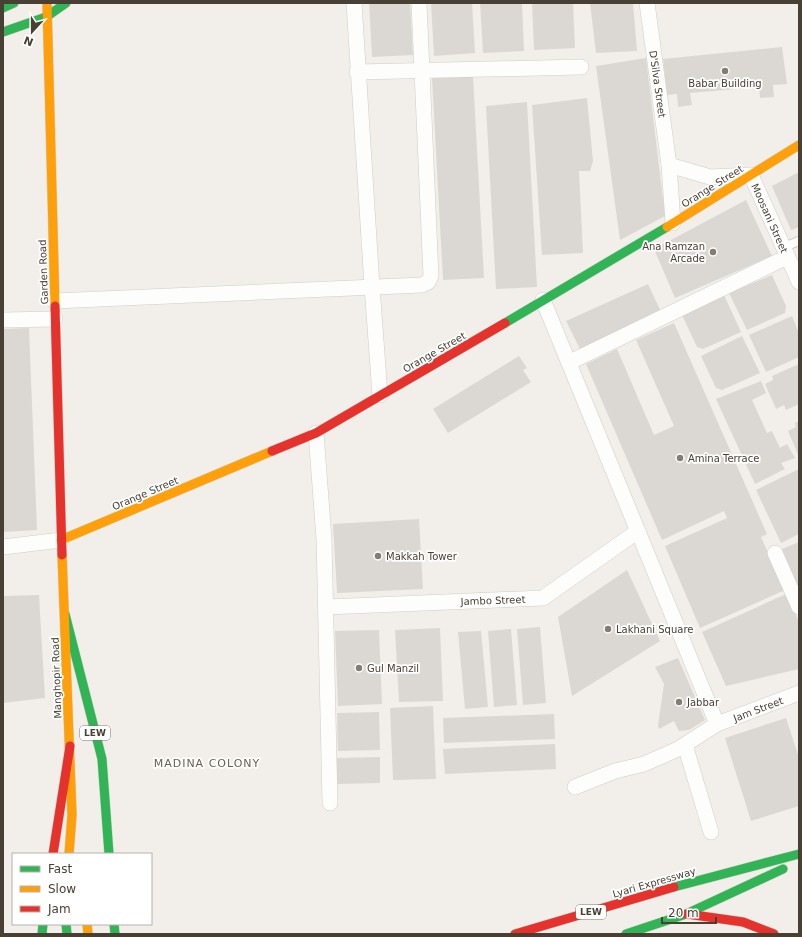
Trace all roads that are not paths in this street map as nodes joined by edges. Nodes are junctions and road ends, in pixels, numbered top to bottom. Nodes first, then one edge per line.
1 (14, 3) edge
2 (46, 3) edge
3 (66, 3) edge
4 (354, 3) edge
5 (419, 3) edge
6 (647, 3) edge
7 (3, 8) edge
8 (46, 17) junction
9 (3, 32) edge
10 (581, 67) dead end
11 (423, 70) junction
12 (357, 72) junction
13 (799, 145) edge
14 (669, 165) junction
15 (751, 175) junction
16 (673, 223) junction
17 (799, 241) edge
18 (785, 252) junction
19 (799, 282) edge
20 (372, 286) junction
21 (543, 300) junction
22 (54, 301) junction
23 (55, 318) junction
24 (3, 320) edge
25 (570, 362) junction
26 (380, 396) junction
27 (316, 433) junction
28 (638, 532) junction
29 (61, 540) junction
30 (3, 547) edge
31 (775, 553) dead end
32 (326, 607) junction
33 (799, 607) edge
34 (65, 614) junction
35 (799, 693) edge
36 (717, 724) junction
37 (685, 745) junction
38 (70, 746) junction
39 (575, 787) dead end
40 (330, 803) dead end
41 (72, 815) junction
42 (711, 832) dead end
43 (53, 853) edge
44 (69, 853) edge
45 (78, 853) edge
46 (109, 853) edge
47 (799, 854) edge
48 (799, 862) edge
49 (686, 914) junction
50 (515, 934) edge
51 (626, 934) edge
52 (774, 934) edge

1 - 7 main road
2 - 8 main road, Garden Road
3 - 8 main road
4 - 12 street
5 - 11 street
6 - 14 street, D'Silva Street
8 - 9 main road
8 - 22 main road, Garden Road
10 - 11 street
11 - 12 street
11 - 20 street
12 - 20 street
13 - 15 main road, Orange Street
14 - 15 street
14 - 16 street, D'Silva Street
15 - 16 main road, Orange Street
15 - 18 street, Moosani Street
16 - 21 main road, Orange Street
17 - 18 lane
18 - 19 street, Moosani Street
18 - 25 street
20 - 22 street
20 - 26 street
21 - 25 street
21 - 26 main road, Orange Street
22 - 23 main road, Garden Road
23 - 24 street
23 - 29 main road, Garden Road
25 - 28 street
26 - 27 main road, Orange Street
27 - 29 main road, Orange Street
27 - 32 street
28 - 32 street, Jambo Street
28 - 36 street
29 - 30 street
29 - 34 main road, Manghopir Road
31 - 33 street
32 - 40 street
34 - 38 main road, Manghopir Road
34 - 46 main road, LEW
35 - 36 street, Jam Street
36 - 37 street, Jam Street
37 - 39 street, Jam Street
37 - 42 street
38 - 41 main road, Manghopir Road
38 - 43 main road, LEW
41 - 44 main road, Manghopir Road
41 - 45 main road, Manghopir Road
47 - 50 main road, Lyari Expressway / LEW
48 - 49 main road
49 - 51 main road
49 - 52 main road

